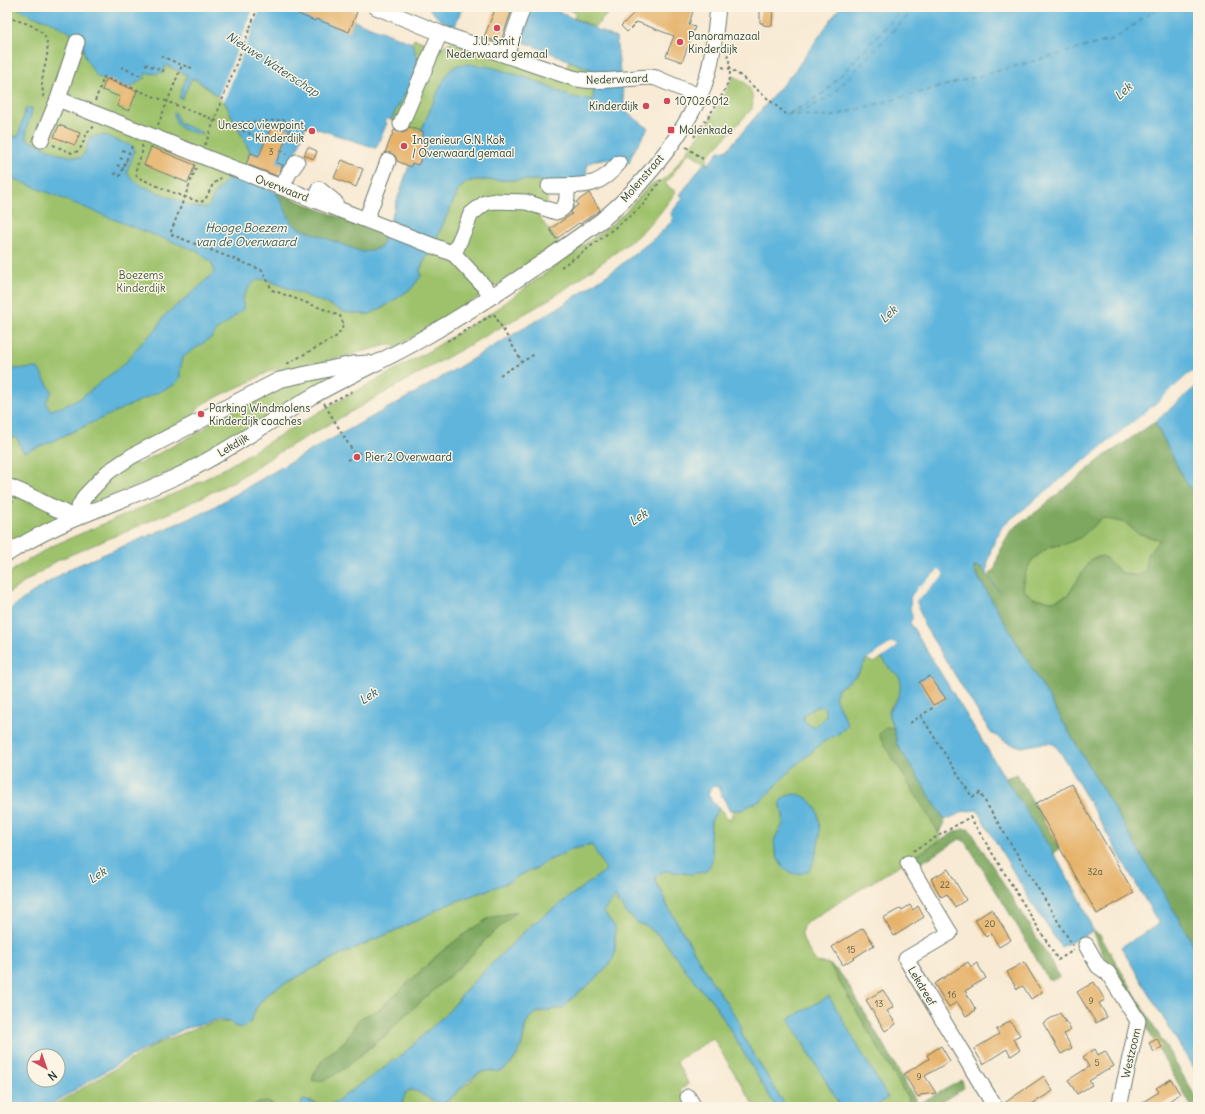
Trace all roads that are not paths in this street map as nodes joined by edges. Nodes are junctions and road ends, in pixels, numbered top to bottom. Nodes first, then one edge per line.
1 (376, 7) edge
2 (523, 7) edge
3 (718, 7) edge
4 (440, 33) junction
5 (77, 42) dead end
6 (506, 55) junction
7 (699, 96) junction
8 (51, 99) junction
9 (401, 124) dead end
10 (41, 140) road end
11 (388, 161) dead end
12 (297, 162) dead end
13 (619, 162) dead end
14 (280, 186) junction
15 (549, 186) dead end
16 (567, 186) junction
17 (319, 189) dead end
18 (336, 209) junction
19 (370, 222) junction
20 (448, 252) junction
21 (492, 304) junction
22 (375, 363) junction
23 (7, 486) edge
24 (73, 518) junction
25 (7, 554) edge
26 (908, 863) road end
27 (1079, 945) road end
28 (995, 1107) edge
29 (1119, 1107) edge

1 - 4 street, Nederwaard
2 - 6 street
3 - 7 street, Molenstraat
4 - 6 street, Nederwaard
4 - 9 street
5 - 8 street
6 - 7 street, Nederwaard
7 - 21 street, Molenstraat
8 - 10 street
8 - 14 street, Overwaard
11 - 19 street
12 - 14 street
13 - 16 street
14 - 18 street, Overwaard
15 - 16 street
16 - 20 street
17 - 18 street
18 - 19 street, Overwaard
19 - 20 street, Overwaard
20 - 21 street, Overwaard
21 - 22 street, Lekdijk
22 - 24 street, Lekdijk
22 - 24 street
23 - 24 street
24 - 25 street, Lekdijk
26 - 28 street, Lekdreef
27 - 29 street, Westzoom

